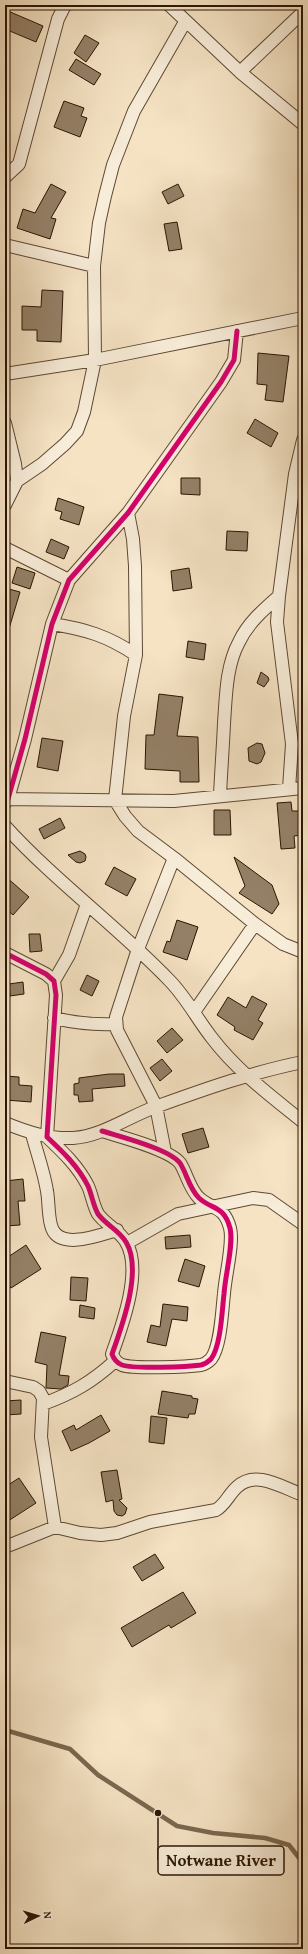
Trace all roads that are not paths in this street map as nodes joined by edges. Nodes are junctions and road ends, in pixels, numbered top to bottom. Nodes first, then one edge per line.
1 (65, 5) edge
2 (169, 5) edge
3 (303, 12) edge
4 (186, 22) junction
5 (240, 72) junction
6 (303, 124) edge
7 (5, 177) edge
8 (5, 245) edge
9 (94, 266) junction
10 (303, 318) edge
11 (237, 331) junction
12 (95, 360) junction
13 (5, 374) edge
14 (5, 423) edge
15 (303, 440) edge
16 (17, 482) junction
17 (5, 505) edge
18 (128, 513) junction
19 (5, 548) edge
20 (69, 580) junction
21 (279, 596) junction
22 (52, 624) junction
23 (136, 655) junction
24 (303, 788) edge
25 (289, 789) junction
26 (220, 796) junction
27 (6, 800) edge
28 (115, 800) junction
29 (5, 826) edge
30 (174, 858) junction
31 (87, 904) junction
32 (255, 924) junction
33 (138, 949) junction
34 (303, 952) edge
35 (5, 953) edge
36 (54, 981) junction
37 (194, 1012) junction
38 (54, 1018) junction
39 (116, 1024) junction
40 (303, 1062) edge
41 (245, 1076) junction
42 (156, 1106) junction
43 (303, 1122) edge
44 (5, 1123) edge
45 (102, 1131) junction
46 (32, 1134) junction
47 (47, 1136) junction
48 (165, 1152) junction
49 (215, 1206) junction
50 (303, 1224) edge
51 (117, 1230) junction
52 (127, 1244) junction
53 (115, 1360) junction
54 (5, 1381) edge
55 (43, 1404) junction
56 (303, 1495) edge
57 (55, 1527) junction
58 (5, 1547) edge

1 - 7 street
2 - 4 street
3 - 5 street
4 - 5 street
4 - 9 street
5 - 6 street
8 - 9 street
9 - 12 street
10 - 11 street
11 - 12 street
11 - 18 street
12 - 13 street
12 - 16 street
14 - 16 street
15 - 21 street
16 - 17 street
18 - 20 street
18 - 23 street
19 - 20 street
20 - 22 street
21 - 25 street
21 - 26 street
22 - 23 street
22 - 27 street
23 - 28 street
24 - 25 street
25 - 26 street
26 - 28 street
27 - 28 street
28 - 30 street
29 - 31 street
30 - 32 street
30 - 33 street
31 - 33 street
31 - 36 street
32 - 34 street
32 - 37 street
33 - 37 street
33 - 39 street
35 - 36 street
36 - 38 street
37 - 41 street
38 - 39 street
38 - 47 street
39 - 42 street
40 - 41 street
41 - 42 street
41 - 43 street
42 - 45 street
42 - 48 street
44 - 46 street
45 - 47 street
45 - 48 street
46 - 47 street
46 - 51 street
47 - 51 street
48 - 49 street
49 - 50 street
49 - 52 street
49 - 53 street
51 - 52 street
52 - 53 street
53 - 55 street
54 - 55 street
55 - 57 street
56 - 57 street
57 - 58 street

